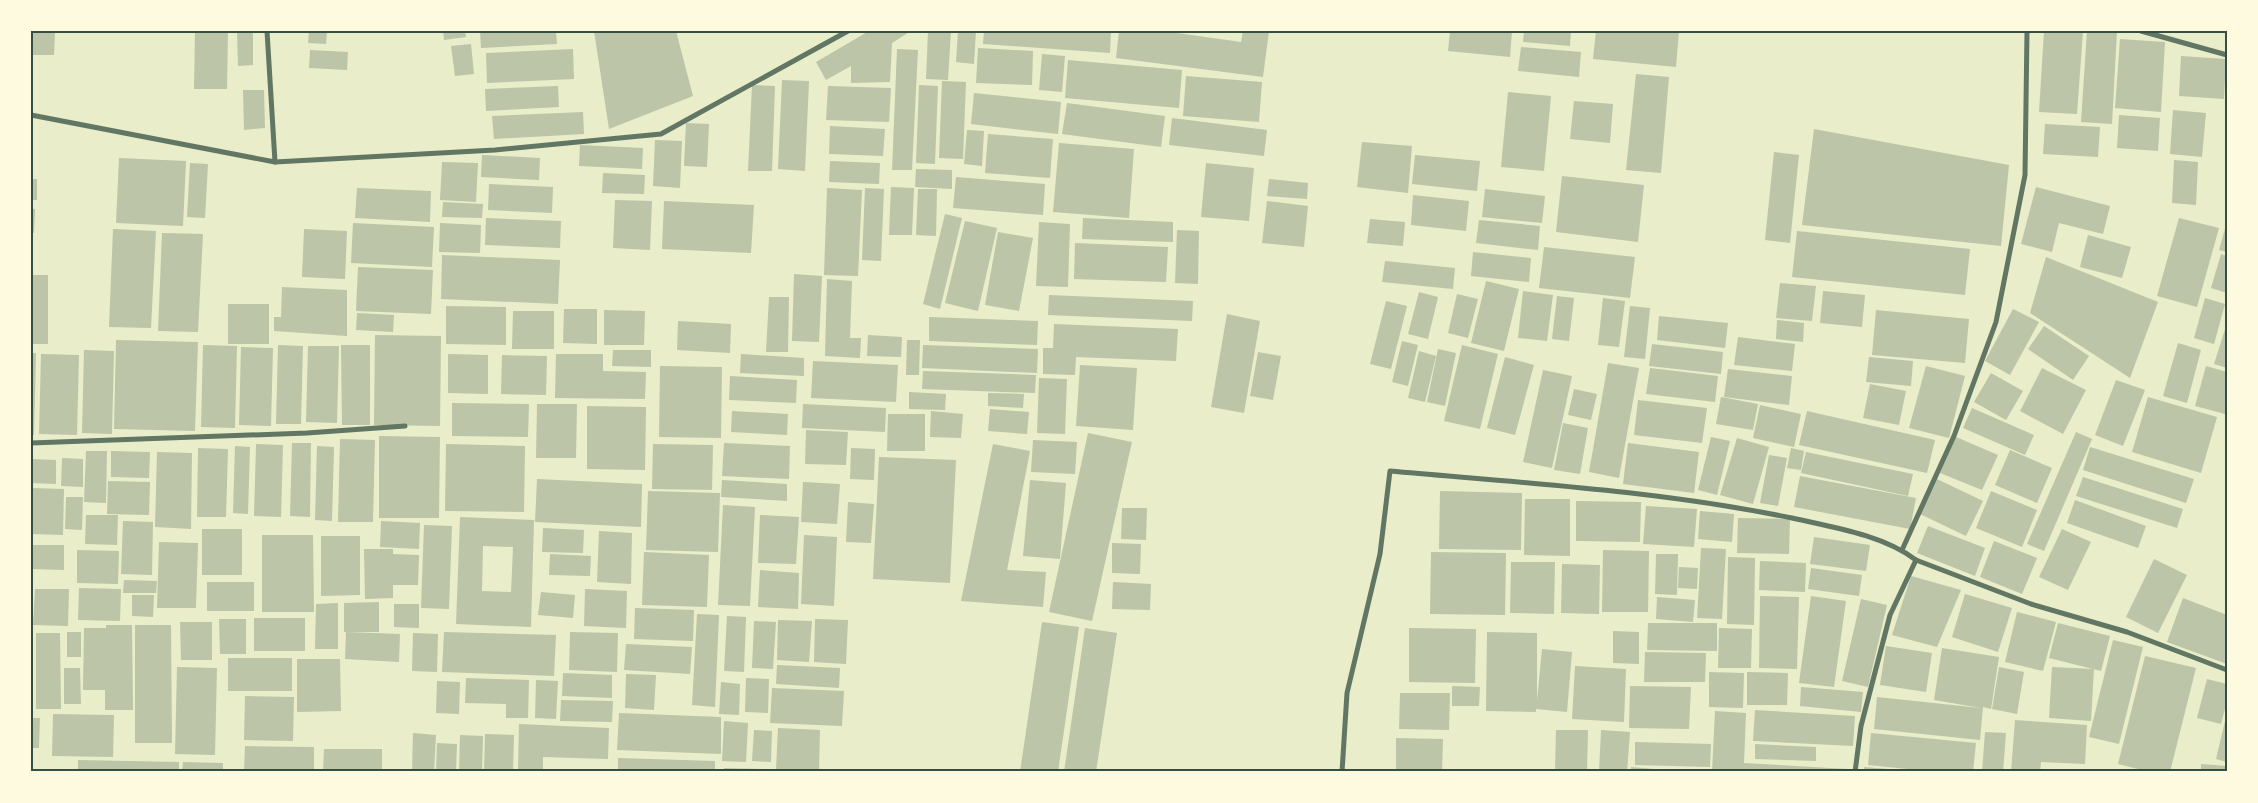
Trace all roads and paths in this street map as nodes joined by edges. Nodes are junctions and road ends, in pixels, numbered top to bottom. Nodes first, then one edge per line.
1 (267, 31) edge
2 (848, 31) edge
3 (2027, 31) edge
4 (2141, 31) edge
5 (2227, 55) edge
6 (31, 115) edge
7 (275, 162) junction
8 (405, 426) dead end
9 (31, 443) edge
10 (1902, 550) junction
11 (1916, 560) junction
12 (2227, 670) edge
13 (1342, 772) edge
14 (1855, 772) edge

1 - 7 street
2 - 7 street
3 - 10 street
4 - 5 street
6 - 7 street
8 - 9 street
10 - 11 street
10 - 13 street
11 - 12 street
11 - 14 street

